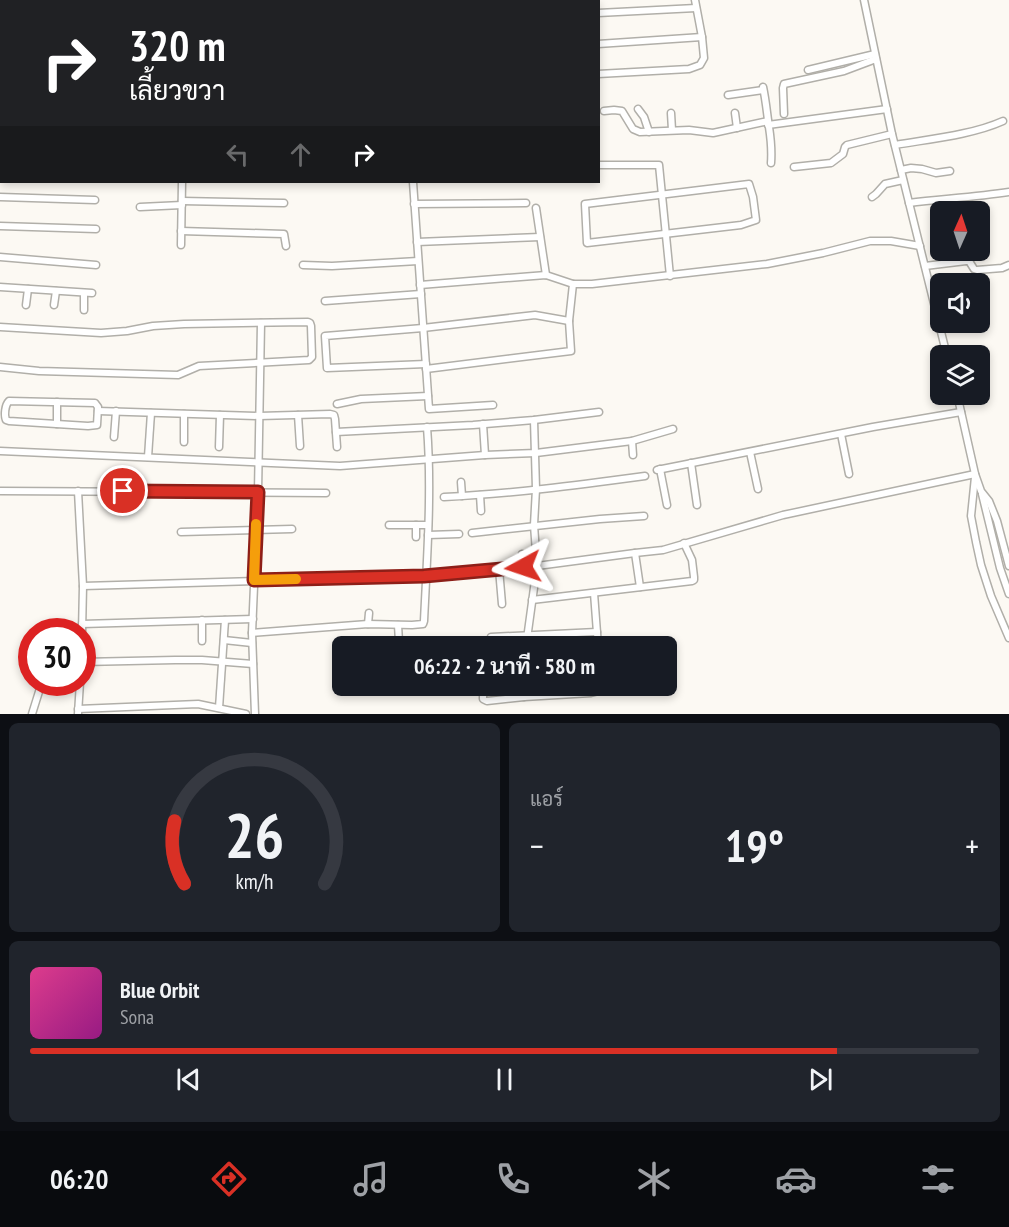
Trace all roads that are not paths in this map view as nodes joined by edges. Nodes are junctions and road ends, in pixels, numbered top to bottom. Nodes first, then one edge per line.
1 (694, 0) edge
2 (864, 0) edge
3 (696, 8) junction
4 (600, 13) edge
5 (702, 37) junction
6 (600, 44) edge
7 (876, 56) junction
8 (808, 70) dead end
9 (600, 74) edge
10 (728, 95) dead end
11 (638, 109) dead end
12 (887, 109) junction
13 (604, 111) dead end
14 (671, 113) dead end
15 (735, 113) dead end
16 (784, 114) dead end
17 (1003, 121) dead end
18 (768, 123) junction
19 (737, 128) junction
20 (672, 130) junction
21 (649, 132) junction
22 (892, 134) junction
23 (895, 145) junction
24 (771, 163) dead end
25 (600, 165) edge
26 (794, 167) dead end
27 (901, 170) junction
28 (950, 171) dead end
29 (903, 180) junction
30 (182, 183) edge
31 (413, 183) edge
32 (1009, 192) edge
33 (662, 195) junction
34 (872, 197) dead end
35 (0, 198) edge
36 (951, 199) joint
37 (95, 200) dead end
38 (526, 202) dead end
39 (182, 203) junction
40 (909, 203) junction
41 (284, 204) dead end
42 (414, 204) junction
43 (140, 207) dead end
44 (536, 208) dead end
45 (0, 226) edge
46 (96, 229) dead end
47 (181, 231) junction
48 (666, 233) junction
49 (540, 237) junction
50 (417, 242) junction
51 (181, 244) dead end
52 (286, 246) dead end
53 (920, 246) junction
54 (0, 257) edge
55 (418, 261) junction
56 (96, 265) dead end
57 (303, 265) dead end
58 (1009, 265) edge
59 (925, 266) junction
60 (546, 275) junction
61 (670, 276) junction
62 (573, 284) junction
63 (420, 285) junction
64 (0, 287) edge
65 (28, 289) junction
66 (56, 291) junction
67 (84, 293) junction
68 (92, 293) dead end
69 (421, 294) junction
70 (325, 301) dead end
71 (26, 305) dead end
72 (54, 305) dead end
73 (84, 310) dead end
74 (569, 321) junction
75 (261, 323) junction
76 (0, 327) edge
77 (423, 328) junction
78 (944, 345) edge
79 (261, 362) junction
80 (0, 367) edge
81 (426, 367) junction
82 (428, 396) junction
83 (57, 402) junction
84 (337, 404) dead end
85 (493, 405) dead end
86 (959, 405) edge
87 (3, 411) edge
88 (98, 411) junction
89 (116, 411) junction
90 (151, 412) junction
91 (599, 412) dead end
92 (961, 412) junction
93 (184, 414) junction
94 (220, 415) junction
95 (298, 415) junction
96 (259, 416) junction
97 (534, 420) junction
98 (57, 424) junction
99 (483, 424) junction
100 (427, 427) junction
101 (673, 429) dead end
102 (336, 432) junction
103 (841, 434) junction
104 (114, 437) dead end
105 (632, 441) junction
106 (184, 442) dead end
107 (300, 446) dead end
108 (219, 447) dead end
109 (337, 447) dead end
110 (0, 451) edge
111 (750, 452) junction
112 (536, 453) junction
113 (486, 455) junction
114 (633, 455) dead end
115 (148, 457) junction
116 (429, 460) junction
117 (258, 463) junction
118 (691, 463) junction
119 (849, 474) dead end
120 (975, 474) junction
121 (645, 477) dead end
122 (461, 482) dead end
123 (536, 489) junction
124 (758, 489) dead end
125 (0, 491) edge
126 (78, 491) junction
127 (981, 491) junction
128 (258, 492) junction
129 (326, 493) dead end
130 (480, 495) junction
131 (462, 496) junction
132 (444, 497) dead end
133 (667, 505) dead end
134 (697, 505) dead end
135 (481, 511) dead end
136 (644, 516) dead end
137 (388, 525) dead end
138 (416, 525) junction
139 (428, 525) junction
140 (534, 525) junction
141 (292, 529) dead end
142 (256, 530) junction
143 (181, 532) dead end
144 (472, 533) dead end
145 (459, 534) dead end
146 (428, 535) junction
147 (416, 537) dead end
148 (684, 543) junction
149 (635, 553) junction
150 (522, 554) dead end
151 (537, 566) junction
152 (1009, 566) edge
153 (523, 567) junction
154 (499, 569) junction
155 (426, 576) junction
156 (254, 580) junction
157 (83, 586) junction
158 (640, 587) junction
159 (594, 593) junction
160 (1009, 594) edge
161 (532, 600) junction
162 (502, 604) dead end
163 (369, 613) dead end
164 (82, 618) edge
165 (253, 619) junction
166 (202, 620) junction
167 (225, 620) junction
168 (96, 624) edge
169 (368, 624) junction
170 (398, 625) junction
171 (597, 632) junction
172 (252, 633) junction
173 (528, 635) junction
174 (399, 636) edge
175 (509, 636) edge
176 (597, 636) edge
177 (1009, 638) edge
178 (224, 640) junction
179 (202, 641) dead end
180 (252, 643) junction
181 (96, 662) edge
182 (223, 662) junction
183 (253, 664) junction
184 (38, 696) edge
185 (79, 696) edge
186 (484, 696) edge
187 (541, 696) edge
188 (524, 697) joint
189 (219, 708) junction
190 (78, 711) edge
191 (32, 714) edge
192 (246, 714) edge
193 (255, 714) edge

1 - 3 street
2 - 7 street
3 - 4 street
3 - 5 street
5 - 6 street
5 - 9 street
7 - 8 street
7 - 12 street
7 - 16 street
10 - 18 street
11 - 21 street
12 - 18 street
12 - 22 street
13 - 21 street
14 - 20 street
15 - 19 street
17 - 23 street
18 - 19 street
18 - 24 street
19 - 20 street
20 - 21 street
22 - 23 street
22 - 26 street
23 - 27 street
25 - 33 street
27 - 28 street
27 - 29 street
29 - 34 street
29 - 40 street
30 - 39 street
31 - 42 street
32 - 36 street
33 - 48 street
33 - 48 street
33 - 48 street
35 - 37 street
36 - 40 street
38 - 42 street
39 - 41 street
39 - 43 street
39 - 47 street
40 - 53 street
42 - 50 street
44 - 49 street
45 - 46 street
47 - 51 street
47 - 52 street
48 - 61 street
49 - 50 street
49 - 60 street
50 - 55 street
53 - 59 street
53 - 61 street
54 - 56 street
55 - 57 street
55 - 63 street
58 - 59 street
59 - 78 street
60 - 62 street
60 - 63 street
61 - 62 street
62 - 74 street
63 - 69 street
64 - 65 street
65 - 66 street
65 - 71 street
66 - 67 street
66 - 72 street
67 - 68 street
67 - 73 street
69 - 70 street
69 - 77 street
74 - 77 street
74 - 81 street
75 - 76 street
75 - 79 street
75 - 79 street
77 - 81 street
77 - 81 street
79 - 80 street
79 - 96 street
81 - 82 street
82 - 84 street
82 - 85 street
83 - 87 street
83 - 88 street
83 - 98 street
86 - 92 street
87 - 98 street
88 - 89 street
88 - 98 street
89 - 90 street
89 - 104 street
90 - 93 street
90 - 115 street
91 - 97 street
92 - 103 street
92 - 120 street
93 - 94 street
93 - 106 street
94 - 96 street
94 - 108 street
95 - 96 street
95 - 102 street
95 - 107 street
96 - 117 street
97 - 99 street
97 - 112 street
99 - 100 street
99 - 113 street
100 - 102 street
100 - 116 street
101 - 105 street
102 - 109 street
103 - 111 street
103 - 119 street
105 - 112 street
105 - 114 street
110 - 115 street
111 - 118 street
111 - 124 street
112 - 113 street
112 - 123 street
113 - 116 street
115 - 117 street
116 - 117 street
116 - 139 street
117 - 128 street
118 - 133 street
118 - 134 street
120 - 127 street
120 - 148 street
120 - 177 street
121 - 123 street
122 - 131 street
123 - 130 street
123 - 140 street
125 - 126 street
126 - 128 street
126 - 157 street
127 - 152 street
127 - 160 street
128 - 129 street
128 - 142 street
130 - 131 street
130 - 135 street
131 - 132 street
136 - 140 street
137 - 138 street
138 - 139 street
138 - 147 street
139 - 146 street
140 - 144 street
140 - 151 street
141 - 142 street
142 - 143 street
142 - 156 street
145 - 146 street
146 - 155 street
148 - 149 street
148 - 158 street
149 - 151 street
149 - 158 street
150 - 153 street
151 - 153 street
151 - 161 street
153 - 154 street
154 - 155 street
154 - 162 street
155 - 156 street
155 - 170 street
156 - 157 street
156 - 165 street
157 - 164 street
158 - 159 street
159 - 161 street
159 - 171 street
161 - 173 street
163 - 169 street
165 - 167 street
165 - 172 street
166 - 167 street
166 - 168 street
166 - 179 street
167 - 178 street
169 - 170 street
169 - 172 street
170 - 174 street
171 - 173 street
171 - 176 street
172 - 180 street
173 - 175 street
178 - 180 street
178 - 182 street
180 - 183 street
181 - 182 street
182 - 183 street
182 - 189 street
183 - 193 street
184 - 191 street
185 - 190 street
186 - 188 street
187 - 188 street
189 - 190 street
189 - 192 street

